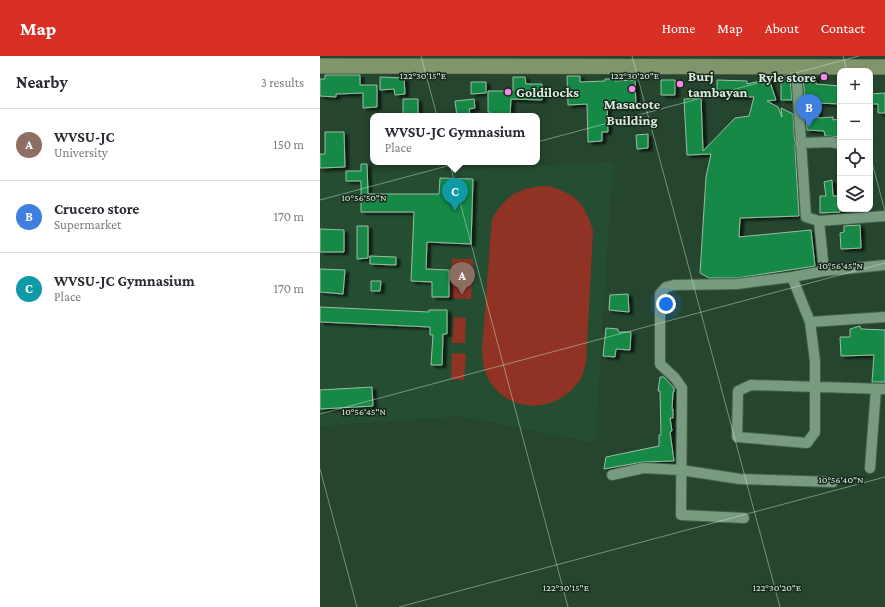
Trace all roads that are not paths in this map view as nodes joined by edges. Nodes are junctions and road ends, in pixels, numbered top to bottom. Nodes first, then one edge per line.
1 (553, 62) edge
2 (682, 62) edge
3 (320, 66) edge
4 (796, 68) junction
5 (885, 68) edge
6 (800, 142) junction
7 (837, 143) edge
8 (885, 216) edge
9 (818, 221) junction
10 (885, 265) edge
11 (824, 271) junction
12 (792, 277) junction
13 (885, 317) edge
14 (810, 322) junction
15 (815, 387) junction
16 (880, 389) edge
17 (870, 468) dead end
18 (681, 470) junction
19 (612, 475) dead end
20 (833, 482) dead end
21 (744, 518) dead end

1 - 2 main road
1 - 3 main road
2 - 4 main road
4 - 5 main road
4 - 6 street
6 - 7 street
6 - 9 street
8 - 9 street
9 - 11 street
10 - 11 street
11 - 12 street
12 - 14 street
12 - 18 street
13 - 14 street
14 - 15 street
15 - 15 street
15 - 16 street
16 - 17 street
18 - 19 street
18 - 20 street
18 - 21 street

